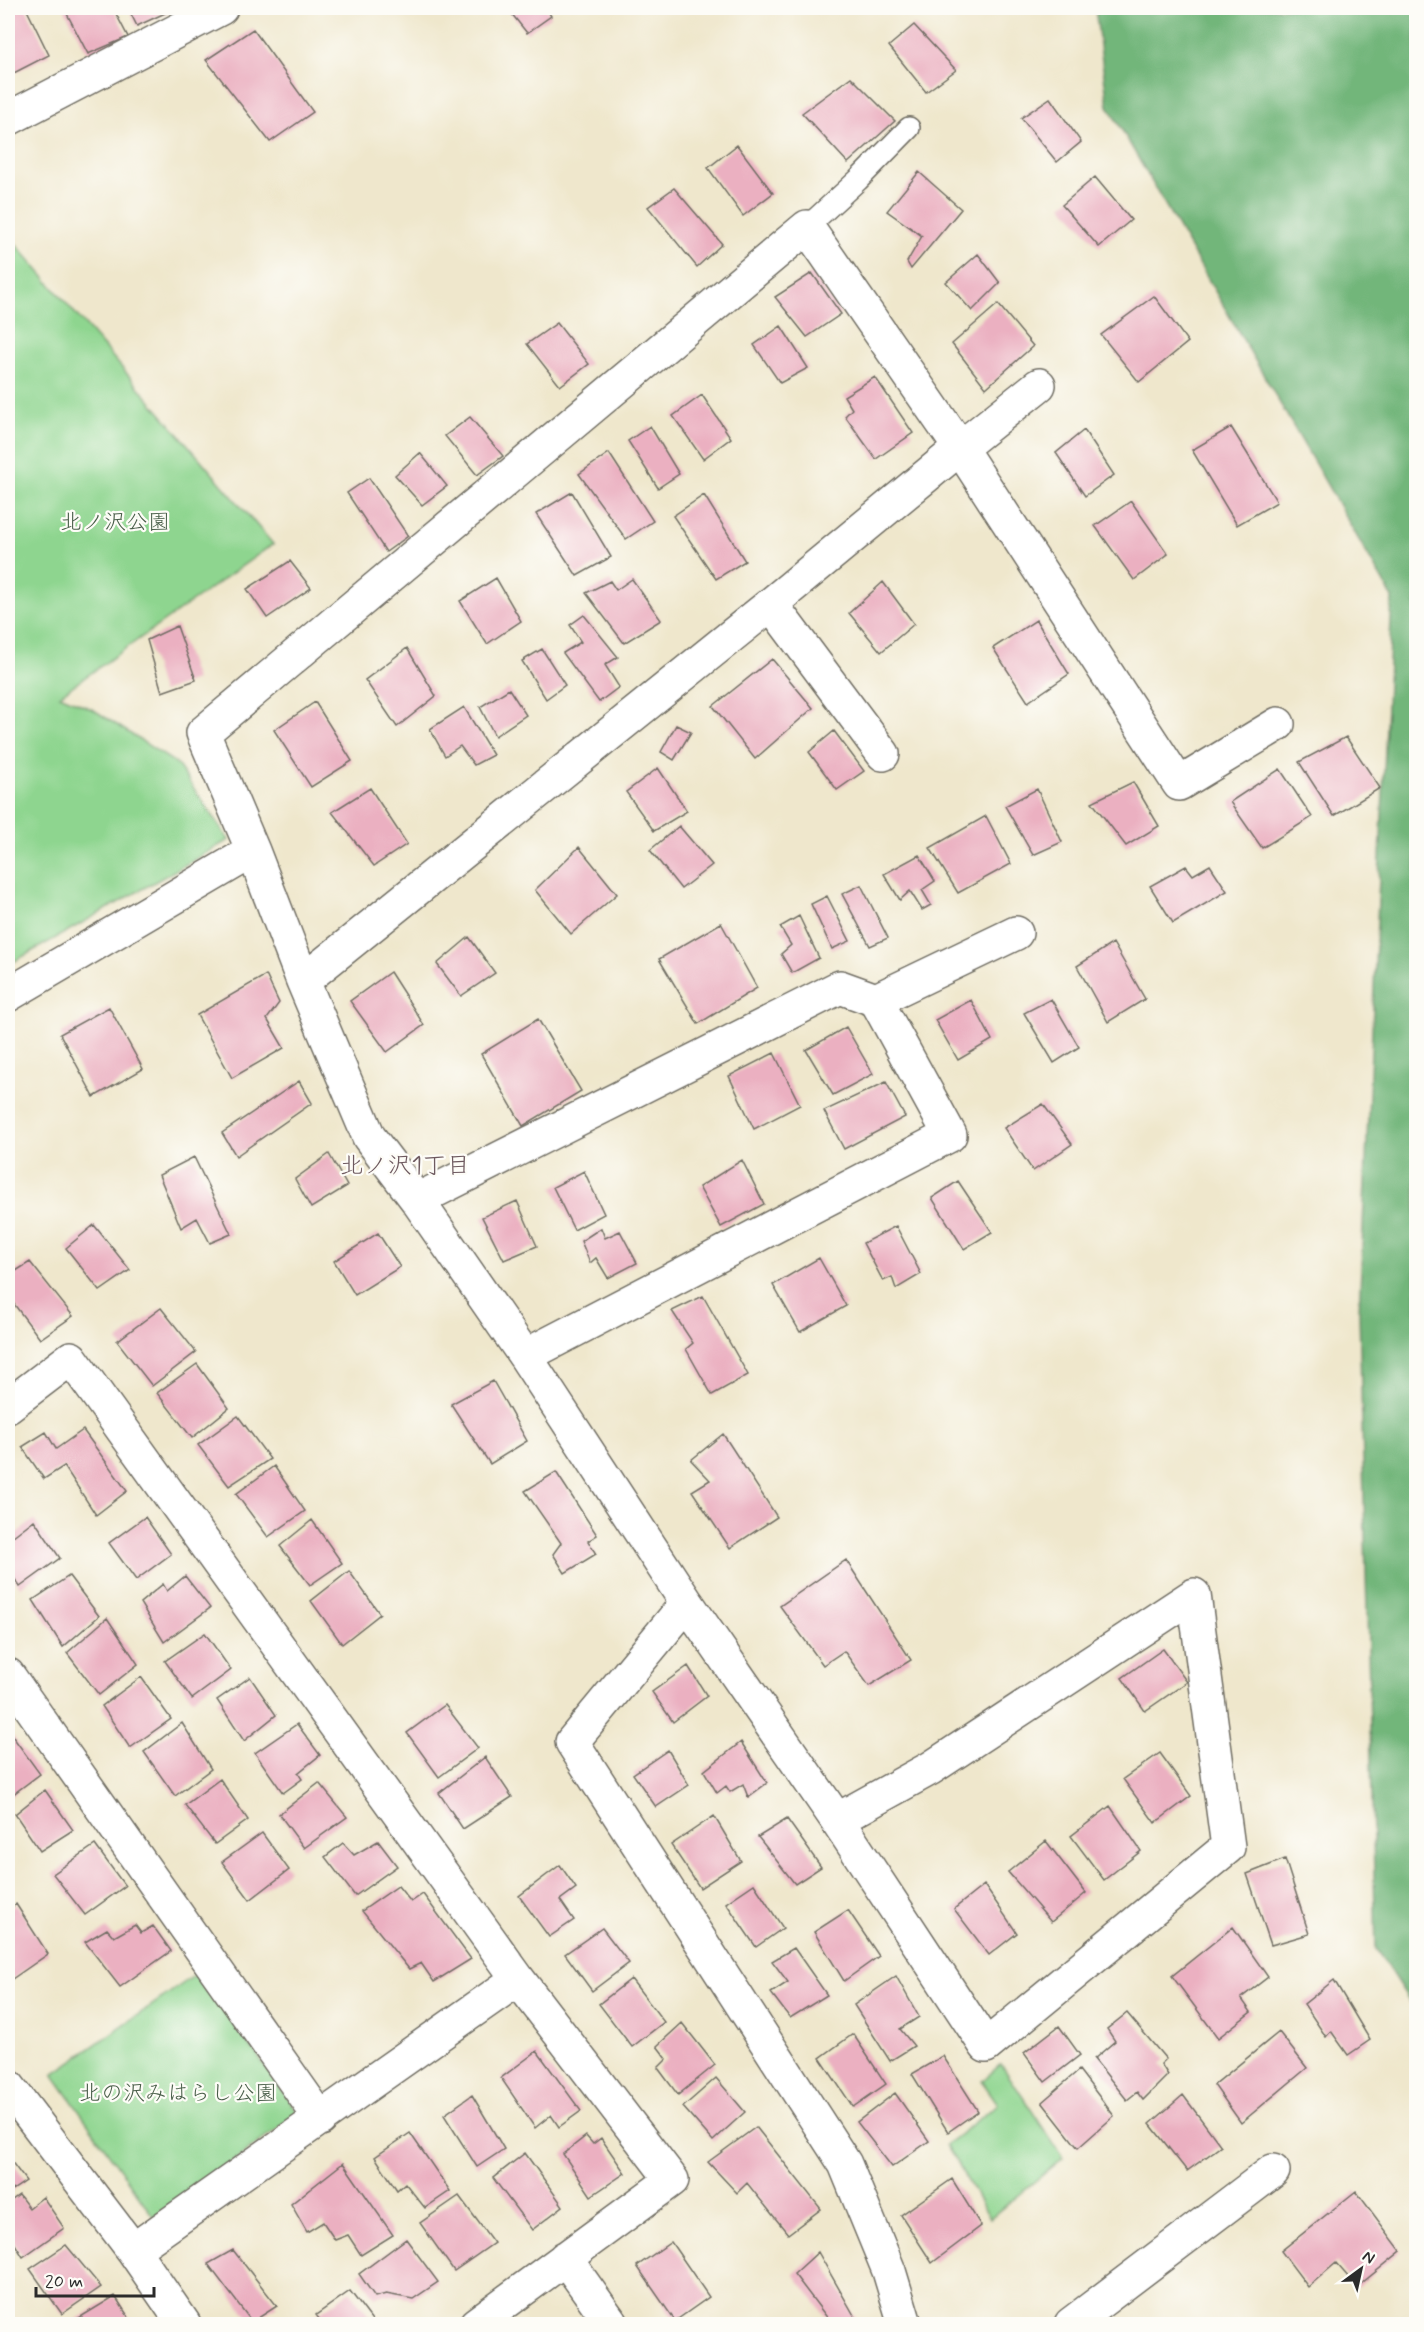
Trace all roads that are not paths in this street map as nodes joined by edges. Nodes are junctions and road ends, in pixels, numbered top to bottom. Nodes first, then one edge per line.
1 (221, 8) edge
2 (8, 119) edge
3 (909, 128) dead end
4 (807, 227) junction
5 (1039, 385) dead end
6 (960, 448) junction
7 (771, 604) junction
8 (1278, 724) dead end
9 (883, 754) dead end
10 (253, 851) junction
11 (1016, 933) dead end
12 (303, 981) junction
13 (8, 995) edge
14 (876, 1000) junction
15 (417, 1200) junction
16 (525, 1356) junction
17 (8, 1406) edge
18 (687, 1603) junction
19 (8, 1675) edge
20 (837, 1820) junction
21 (518, 1979) junction
22 (8, 2086) edge
23 (321, 2119) junction
24 (1273, 2171) dead end
25 (133, 2250) junction
26 (565, 2258) junction
27 (184, 2325) edge
28 (476, 2325) edge
29 (612, 2325) edge
30 (905, 2325) edge
31 (1071, 2325) edge

1 - 2 street
3 - 4 lane
4 - 6 street
4 - 10 street
5 - 6 street
6 - 7 street
6 - 8 street
7 - 9 street
7 - 12 street
10 - 12 street
10 - 13 street
11 - 14 street
12 - 15 street
14 - 15 street
14 - 16 street
15 - 16 street
16 - 18 street
17 - 21 street
18 - 20 street
18 - 30 street
19 - 23 street
20 - 20 street
21 - 23 street
21 - 26 street
22 - 25 street
23 - 25 street
24 - 31 street
25 - 27 street
26 - 28 street
26 - 29 street

